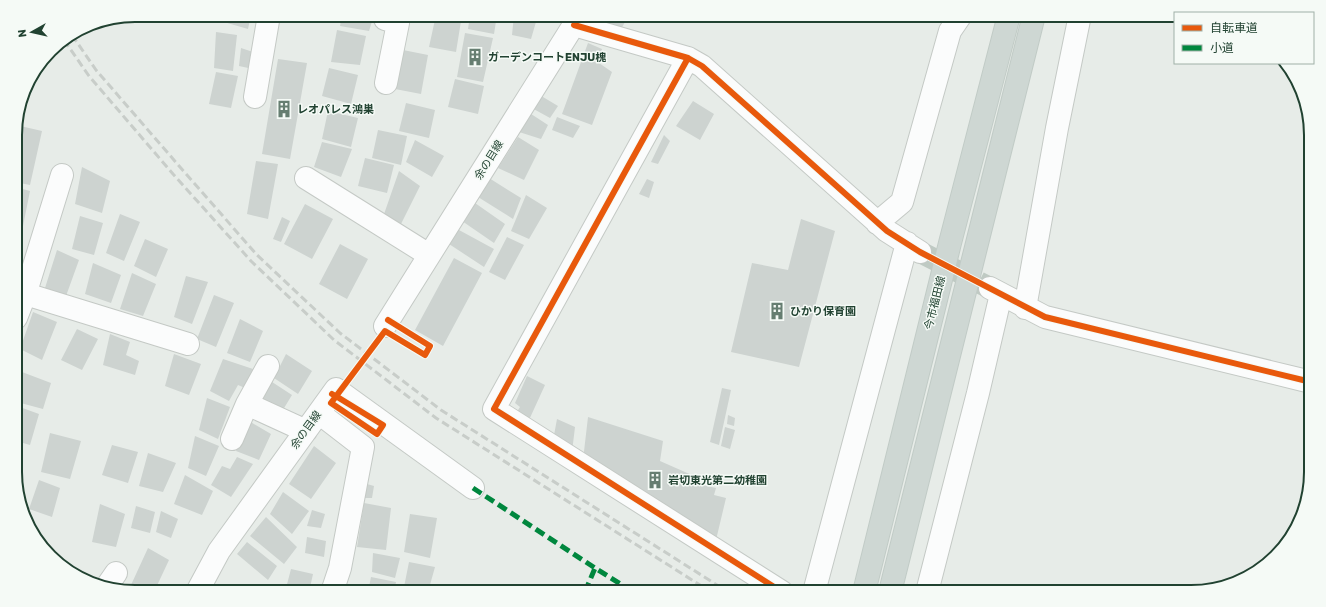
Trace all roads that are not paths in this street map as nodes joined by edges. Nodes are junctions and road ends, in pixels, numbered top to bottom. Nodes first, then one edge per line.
1 (268, 22) edge
2 (395, 22) edge
3 (576, 22) edge
4 (583, 22) edge
5 (956, 22) edge
6 (1007, 22) edge
7 (1032, 22) edge
8 (1079, 22) edge
9 (688, 58) junction
10 (386, 83) dead end
11 (255, 97) dead end
12 (62, 175) dead end
13 (306, 178) dead end
14 (877, 223) junction
15 (429, 255) junction
16 (22, 287) edge
17 (22, 294) edge
18 (1025, 308) junction
19 (385, 326) dead end
20 (188, 344) dead end
21 (268, 366) dead end
22 (1304, 380) edge
23 (247, 404) junction
24 (319, 413) junction
25 (306, 431) junction
26 (232, 439) dead end
27 (473, 488) dead end
28 (200, 585) edge
29 (334, 585) edge
30 (771, 585) edge
31 (816, 585) edge
32 (866, 585) edge
33 (892, 585) edge
34 (929, 585) edge

1 - 11 street
2 - 10 street
3 - 15 street, 余の目線
4 - 9 street
5 - 14 street
6 - 32 main road, 今市福田線
7 - 33 main road
8 - 18 street
9 - 14 street
9 - 30 street
12 - 16 street
13 - 15 street
14 - 31 street
15 - 19 street, 余の目線
17 - 20 street
18 - 22 street
18 - 34 street
21 - 23 street
23 - 25 street
23 - 26 street
24 - 25 street, 余の目線
24 - 27 street, 余の目線
24 - 29 street
25 - 28 street, 余の目線

